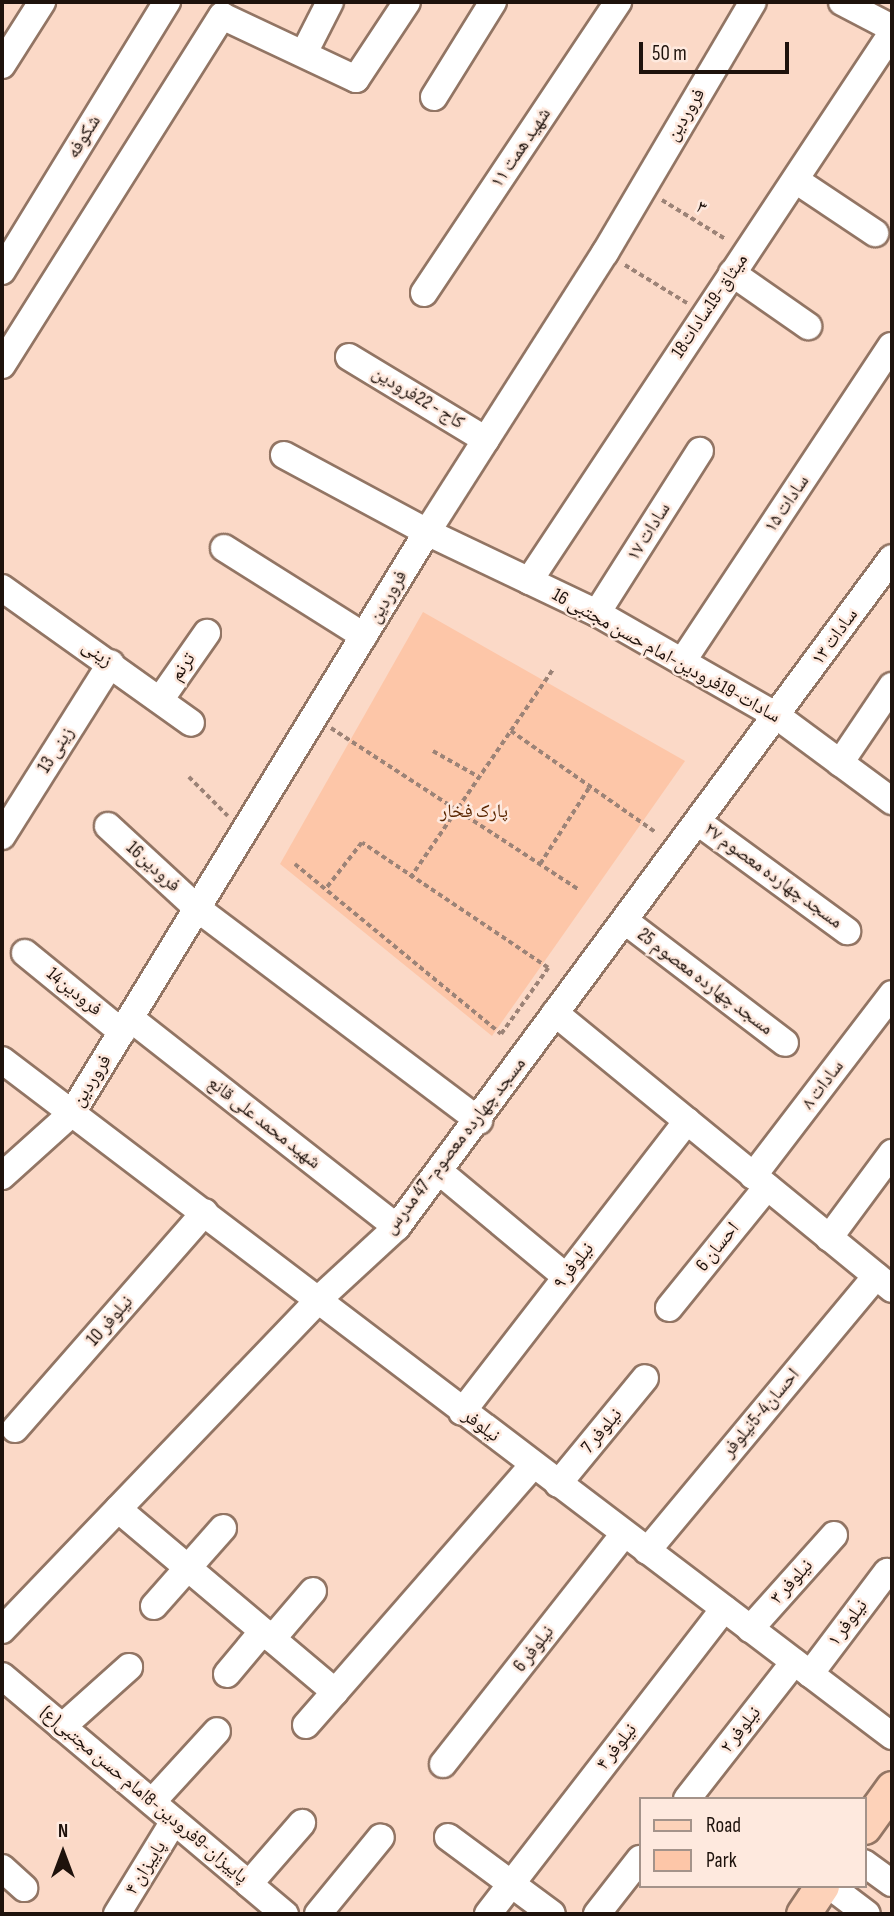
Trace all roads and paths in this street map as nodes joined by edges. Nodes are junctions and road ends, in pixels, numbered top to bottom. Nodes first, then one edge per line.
1 (42, 2) edge
2 (167, 2) edge
3 (330, 2) edge
4 (407, 2) edge
5 (493, 2) edge
6 (618, 2) edge
7 (753, 2) edge
8 (842, 2) edge
9 (892, 31) edge
10 (304, 53) junction
11 (2, 65) edge
12 (434, 97) dead end
13 (797, 181) junction
14 (643, 188) junction
15 (875, 233) dead end
16 (605, 253) junction
17 (739, 262) junction
18 (2, 271) edge
19 (424, 293) dead end
20 (705, 313) junction
21 (808, 326) dead end
22 (891, 346) edge
23 (349, 357) dead end
24 (2, 365) edge
25 (486, 440) junction
26 (700, 451) dead end
27 (284, 455) dead end
28 (427, 532) junction
29 (224, 548) dead end
30 (892, 558) edge
31 (529, 580) junction
32 (2, 588) edge
33 (597, 613) junction
34 (207, 634) dead end
35 (364, 636) junction
36 (682, 662) junction
37 (111, 663) junction
38 (553, 669) dead end
39 (892, 686) edge
40 (160, 700) junction
41 (777, 716) junction
42 (315, 717) junction
43 (191, 723) dead end
44 (511, 731) junction
45 (433, 751) dead end
46 (839, 763) junction
47 (189, 777) dead end
48 (479, 777) junction
49 (590, 786) junction
50 (892, 801) edge
51 (456, 810) junction
52 (698, 822) junction
53 (108, 826) dead end
54 (244, 832) junction
55 (655, 832) dead end
56 (2, 836) edge
57 (295, 864) dead end
58 (540, 864) junction
59 (410, 878) junction
60 (326, 889) junction
61 (578, 889) dead end
62 (198, 909) junction
63 (625, 920) junction
64 (848, 930) dead end
65 (25, 953) dead end
66 (892, 994) edge
67 (555, 1013) junction
68 (126, 1025) junction
69 (785, 1043) dead end
70 (2, 1060) edge
71 (72, 1113) junction
72 (479, 1121) junction
73 (687, 1121) junction
74 (892, 1153) edge
75 (440, 1172) junction
76 (2, 1176) edge
77 (760, 1181) junction
78 (205, 1212) junction
79 (397, 1227) junction
80 (829, 1238) junction
81 (565, 1276) junction
82 (884, 1283) edge
83 (320, 1298) junction
84 (669, 1308) dead end
85 (645, 1378) dead end
86 (463, 1412) junction
87 (15, 1429) dead end
88 (533, 1465) junction
89 (558, 1484) junction
90 (118, 1509) junction
91 (223, 1528) dead end
92 (624, 1534) junction
93 (834, 1535) dead end
94 (647, 1551) junction
95 (186, 1567) junction
96 (887, 1572) dead end
97 (313, 1591) dead end
98 (154, 1606) dead end
99 (724, 1609) junction
100 (750, 1629) junction
101 (2, 1630) edge
102 (267, 1635) junction
103 (129, 1667) dead end
104 (802, 1668) junction
105 (228, 1674) dead end
106 (2, 1676) edge
107 (335, 1692) junction
108 (306, 1726) dead end
109 (62, 1727) junction
110 (217, 1731) dead end
111 (892, 1736) edge
112 (443, 1764) dead end
113 (892, 1788) edge
114 (689, 1797) edge
115 (152, 1802) junction
116 (174, 1821) junction
117 (302, 1823) dead end
118 (866, 1824) edge
119 (382, 1837) dead end
120 (448, 1837) dead end
121 (638, 1861) edge
122 (866, 1864) edge
123 (2, 1868) edge
124 (892, 1883) edge
125 (249, 1884) junction
126 (511, 1886) junction
127 (24, 1888) dead end
128 (821, 1888) edge
129 (833, 1888) edge
130 (117, 1914) edge
131 (285, 1914) edge
132 (318, 1914) edge
133 (488, 1914) edge
134 (552, 1914) edge
135 (597, 1914) edge
136 (803, 1914) edge
137 (867, 1914) edge

1 - 11 street
2 - 18 street, شکوفه
3 - 10 street
4 - 10 street
5 - 12 street
6 - 19 street, شهید همت ۱۱
7 - 14 street, فروردین
8 - 9 street
9 - 13 street, 18میثاق-19سادات
10 - 24 street
13 - 15 street
13 - 17 street, 18میثاق-19سادات
14 - 16 street, فروردین
14 - 17 path, ۳
16 - 20 path
16 - 25 street, فروردین
17 - 20 street, 18میثاق-19سادات
17 - 21 street
20 - 31 street, 18میثاق-19سادات
22 - 36 street, سادات ۱۵
23 - 25 street, کاج - 22فرودین
25 - 28 street, فروردین
26 - 33 street, سادات ۱۷
27 - 28 street, سادات-19فرودین-امام حسن مجتبی 16
28 - 31 street, سادات-19فرودین-امام حسن مجتبی 16
28 - 35 street, فروردین
29 - 35 street
30 - 41 street, سادات ۱۳
31 - 33 street, سادات-19فرودین-امام حسن مجتبی 16
32 - 37 street, زینی
33 - 36 street, سادات-19فرودین-امام حسن مجتبی 16
34 - 40 street, ترنم
35 - 42 street, فروردین
36 - 41 street, سادات-19فرودین-امام حسن مجتبی 16
37 - 40 street, زینی
37 - 56 street, زینی 13
38 - 44 path
39 - 46 street
40 - 43 street, زینی
41 - 46 street, سادات-19فرودین-امام حسن مجتبی 16
41 - 52 street, مسجد چهارده معصوم- 47 مدرس
42 - 51 path
42 - 54 street, فروردین
44 - 48 path
44 - 49 path
45 - 48 path
46 - 50 street, سادات-19فرودین-امام حسن مجتبی 16
47 - 54 path
48 - 51 path
49 - 55 path
49 - 58 path
51 - 58 path
51 - 59 path
52 - 63 street, مسجد چهارده معصوم- 47 مدرس
52 - 64 street, مسجد چهارده معصوم ۲۷
53 - 62 street, 16فرودین
54 - 62 street, فروردین
57 - 60 path
58 - 61 path
59 - 60 path
59 - 60 path
62 - 68 street, فروردین
62 - 72 street, 16فرودین
63 - 67 street, مسجد چهارده معصوم- 47 مدرس
63 - 69 street, مسجد چهارده معصوم 25
65 - 68 street, 14فرودین
66 - 77 street, سادات ۸
67 - 72 street, مسجد چهارده معصوم- 47 مدرس
67 - 73 street
68 - 71 street, فروردین
68 - 79 street, شهید محمد علی قانع
70 - 71 street, نیلوفر
71 - 76 street, فروردین
71 - 78 street, نیلوفر
72 - 75 street, مسجد چهارده معصوم- 47 مدرس
73 - 77 street
73 - 81 street, نیلوفر ۹
74 - 80 street
75 - 79 street, مسجد چهارده معصوم- 47 مدرس
75 - 81 street
77 - 80 street
77 - 84 street, احسان 6
78 - 83 street, نیلوفر
78 - 87 street, نیلوفر 10
79 - 83 street, مسجد چهارده معصوم- 47 مدرس
80 - 82 street
81 - 86 street, نیلوفر ۹
82 - 94 street, احسان4-5نیلوفر
83 - 86 street, نیلوفر
83 - 90 street, مسجد چهارده معصوم- 47 مدرس
85 - 89 street, نیلوفر 7
86 - 88 street, نیلوفر
88 - 89 street, نیلوفر
88 - 107 street
89 - 92 street, نیلوفر
90 - 95 street
90 - 101 street, مسجد چهارده معصوم- 47 مدرس
91 - 95 street
92 - 94 street, نیلوفر
92 - 112 street, نیلوفر 6
93 - 100 street, نیلوفر ۳
94 - 99 street, نیلوفر
95 - 98 street
95 - 102 street
96 - 104 street, نیلوفر ۱
97 - 102 street
99 - 100 street, نیلوفر
99 - 126 street, نیلوفر ۴
100 - 104 street, نیلوفر
102 - 105 street
102 - 107 street
103 - 109 street
104 - 111 street, نیلوفر
104 - 114 street, نیلوفر ۲
106 - 109 street, پاییزان-9فرودین-8امام حسن مجتبی(ع)
107 - 108 street
109 - 115 street, پاییزان-9فرودین-8امام حسن مجتبی(ع)
110 - 115 street
113 - 118 main road
115 - 116 street, پاییزان-9فرودین-8امام حسن مجتبی(ع)
116 - 125 street, پاییزان-9فرودین-8امام حسن مجتبی(ع)
116 - 130 street, پاییزان ۴
117 - 125 street
119 - 132 street
120 - 126 street
121 - 135 street
122 - 124 street
123 - 127 street
125 - 131 street, پاییزان-9فرودین-8امام حسن مجتبی(ع)
126 - 133 street, نیلوفر ۴
126 - 134 street
128 - 136 main road
129 - 137 street

